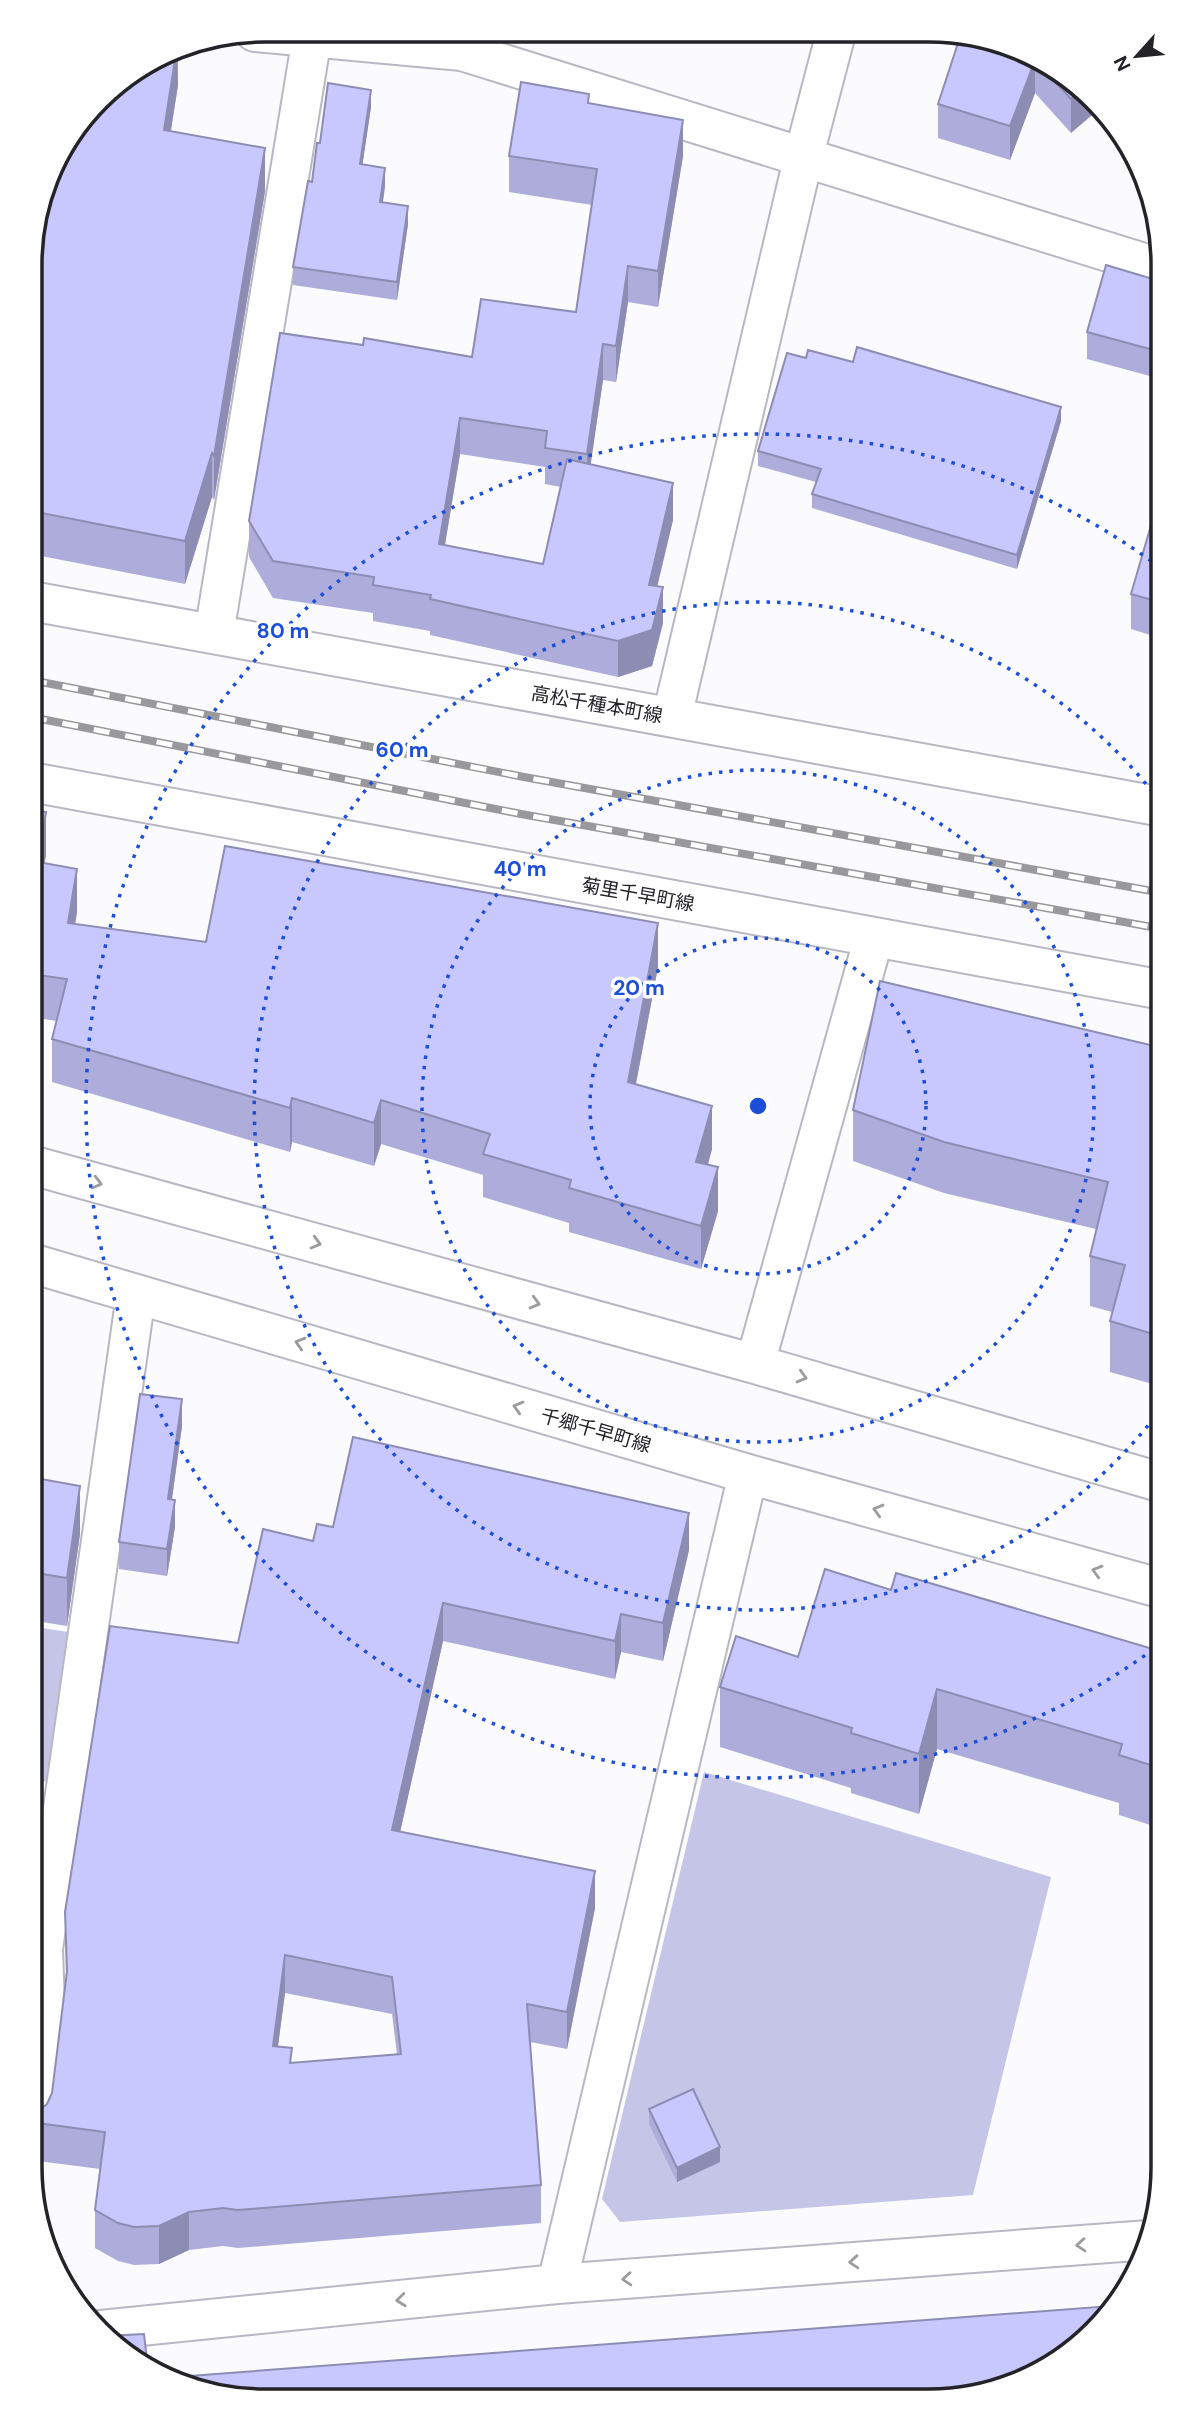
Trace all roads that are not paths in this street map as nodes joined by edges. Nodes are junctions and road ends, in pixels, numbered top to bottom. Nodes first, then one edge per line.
1 (311, 42) edge
2 (467, 42) edge
3 (834, 42) edge
4 (804, 155) junction
5 (1151, 265) edge
6 (42, 603) edge
7 (215, 634) junction
8 (672, 717) junction
9 (42, 784) edge
10 (1151, 805) edge
11 (874, 937) junction
12 (1151, 988) edge
13 (42, 1169) edge
14 (42, 1266) edge
15 (136, 1295) junction
16 (755, 1364) junction
17 (748, 1474) junction
18 (1151, 1480) edge
19 (1151, 1586) edge
20 (42, 2030) edge
21 (1138, 2241) edge
22 (557, 2284) junction
23 (113, 2329) edge

1 - 7 street
2 - 4 street
3 - 4 street
4 - 5 street
4 - 8 street
6 - 7 street, 高松千種本町線
7 - 8 street, 高松千種本町線
8 - 10 street, 高松千種本町線
9 - 11 street, 菊里千早町線
11 - 12 street, 菊里千早町線
11 - 16 street
13 -> 16 street
14 - 15 street, 千郷千早町線
17 -> 15 street, 千郷千早町線
15 - 20 street
16 -> 18 street
19 -> 17 street, 千郷千早町線
17 - 22 street
21 -> 22 street
22 -> 23 street

